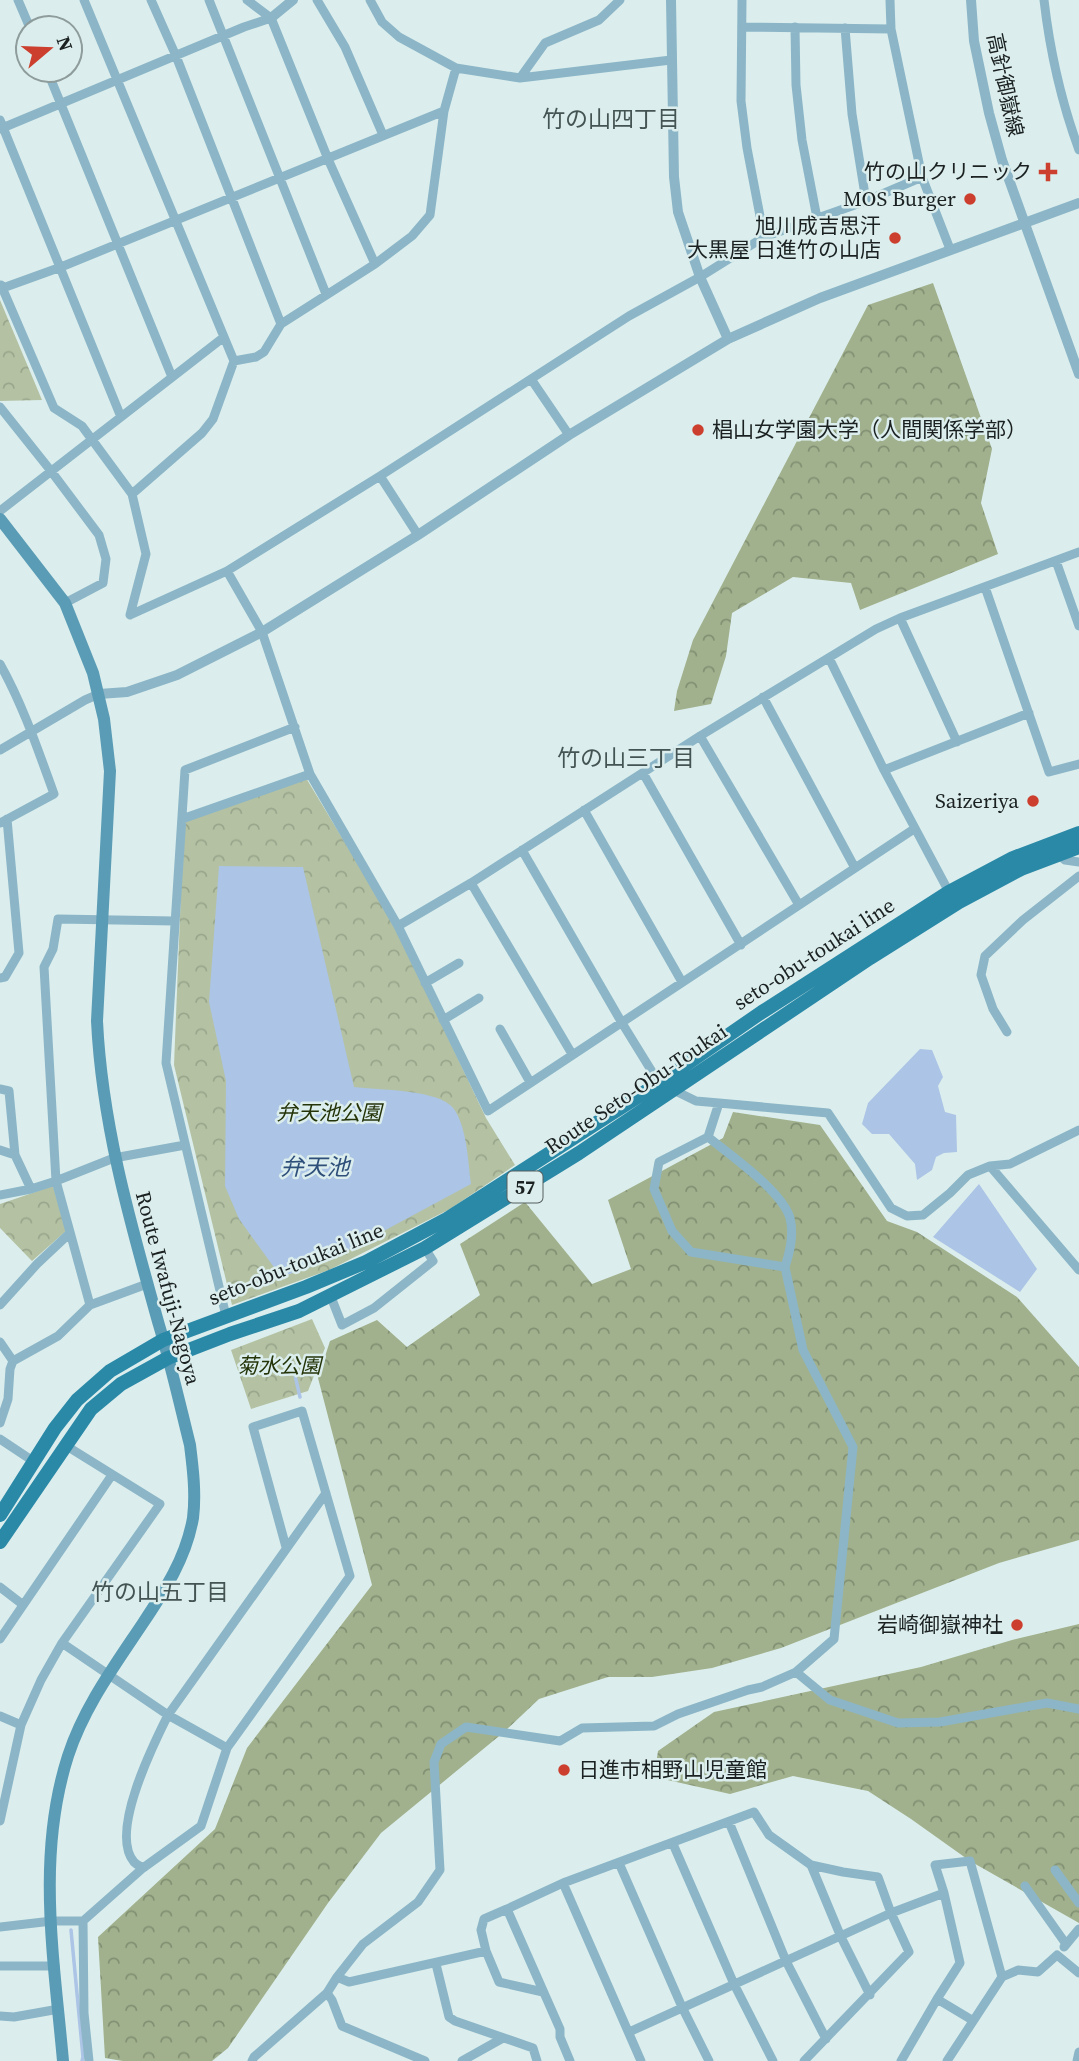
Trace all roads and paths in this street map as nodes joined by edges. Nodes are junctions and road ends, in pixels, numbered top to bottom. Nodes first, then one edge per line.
1 (83, 0) edge
2 (151, 0) edge
3 (209, 0) edge
4 (247, 0) edge
5 (293, 0) edge
6 (317, 0) edge
7 (370, 0) edge
8 (620, 0) edge
9 (671, 0) edge
10 (742, 0) edge
11 (890, 0) edge
12 (971, 0) edge
13 (1044, 0) edge
14 (271, 18) junction
15 (742, 27) junction
16 (795, 27) junction
17 (845, 28) junction
18 (891, 29) junction
19 (224, 36) junction
20 (176, 56) junction
21 (671, 60) junction
22 (456, 68) junction
23 (520, 78) junction
24 (117, 80) junction
25 (53, 84) edge
26 (62, 104) junction
27 (443, 111) junction
28 (1075, 123) edge
29 (1, 126) edge
30 (383, 135) junction
31 (1079, 150) edge
32 (328, 159) junction
33 (922, 177) junction
34 (280, 179) junction
35 (230, 199) junction
36 (866, 201) junction
37 (1079, 203) edge
38 (817, 218) junction
39 (176, 219) junction
40 (1025, 222) junction
41 (764, 237) junction
42 (119, 243) junction
43 (950, 249) junction
44 (374, 264) junction
45 (61, 267) junction
46 (700, 276) junction
47 (1, 287) edge
48 (326, 294) junction
49 (281, 324) junction
50 (224, 337) junction
51 (728, 339) junction
52 (234, 361) junction
53 (1079, 374) edge
54 (172, 377) junction
55 (531, 379) junction
56 (0, 407) edge
57 (121, 417) junction
58 (569, 435) junction
59 (91, 440) junction
60 (51, 471) junction
61 (380, 476) junction
62 (132, 494) junction
63 (0, 511) edge
64 (0, 519) edge
65 (418, 535) junction
66 (1079, 552) edge
67 (1056, 561) junction
68 (227, 571) junction
69 (985, 587) junction
70 (65, 603) junction
71 (900, 618) junction
72 (1079, 626) edge
73 (262, 632) junction
74 (829, 658) junction
75 (0, 664) edge
76 (99, 695) junction
77 (763, 697) junction
78 (1029, 713) junction
79 (295, 727) junction
80 (32, 732) junction
81 (700, 736) junction
82 (957, 742) junction
83 (0, 750) edge
84 (1079, 764) edge
85 (884, 770) junction
86 (643, 773) junction
87 (310, 774) junction
88 (584, 810) junction
89 (181, 819) junction
90 (4, 821) edge
91 (914, 829) junction
92 (1079, 833) edge
93 (1079, 847) edge
94 (522, 850) junction
95 (1058, 854) junction
96 (1079, 862) edge
97 (855, 868) junction
98 (1079, 876) edge
99 (471, 883) junction
100 (949, 892) junction
101 (799, 905) junction
102 (101, 918) junction
103 (174, 921) junction
104 (398, 926) junction
105 (741, 944) junction
106 (459, 963) dead end
107 (0, 978) edge
108 (682, 982) junction
109 (425, 984) junction
110 (479, 998) dead end
111 (443, 1020) junction
112 (622, 1023) junction
113 (500, 1029) dead end
114 (1007, 1032) dead end
115 (572, 1054) junction
116 (530, 1082) junction
117 (659, 1083) junction
118 (0, 1089) edge
119 (674, 1090) junction
120 (719, 1103) junction
121 (1079, 1130) edge
122 (708, 1137) junction
123 (185, 1145) junction
124 (0, 1150) edge
125 (15, 1155) junction
126 (114, 1158) junction
127 (990, 1166) junction
128 (56, 1181) junction
129 (31, 1189) junction
130 (0, 1195) edge
131 (70, 1233) junction
132 (425, 1248) junction
133 (785, 1267) junction
134 (1079, 1270) edge
135 (147, 1284) junction
136 (331, 1297) junction
137 (0, 1305) edge
138 (90, 1305) junction
139 (226, 1316) junction
140 (163, 1340) junction
141 (0, 1342) edge
142 (168, 1358) junction
143 (13, 1361) junction
144 (0, 1423) edge
145 (0, 1438) edge
146 (65, 1445) junction
147 (33, 1461) junction
148 (112, 1475) junction
149 (326, 1493) junction
150 (0, 1515) edge
151 (0, 1542) edge
152 (286, 1547) junction
153 (0, 1587) edge
154 (22, 1604) junction
155 (0, 1639) edge
156 (62, 1643) junction
157 (796, 1672) junction
158 (108, 1675) junction
159 (1079, 1709) edge
160 (168, 1715) junction
161 (0, 1716) edge
162 (21, 1725) junction
163 (227, 1748) junction
164 (0, 1821) edge
165 (729, 1822) junction
166 (673, 1843) junction
167 (619, 1863) junction
168 (811, 1865) junction
169 (143, 1868) junction
170 (1055, 1870) dead end
171 (563, 1883) junction
172 (1025, 1886) dead end
173 (944, 1893) junction
174 (1079, 1903) edge
175 (508, 1909) junction
176 (891, 1913) junction
177 (52, 1921) junction
178 (83, 1921) junction
179 (0, 1927) edge
180 (1079, 1929) edge
181 (841, 1937) junction
182 (1066, 1944) junction
183 (486, 1951) junction
184 (1057, 1955) junction
185 (786, 1961) junction
186 (436, 1964) junction
187 (0, 1966) edge
188 (55, 1966) junction
189 (1079, 1973) edge
190 (337, 1977) junction
191 (1002, 1977) junction
192 (734, 1984) junction
193 (543, 1992) junction
194 (327, 1993) junction
195 (870, 1995) junction
196 (937, 1999) junction
197 (682, 2007) junction
198 (59, 2010) junction
199 (0, 2015) edge
200 (972, 2020) junction
201 (629, 2032) junction
202 (503, 2038) junction
203 (826, 2039) junction
204 (1079, 2052) edge
205 (64, 2061) edge
206 (89, 2061) edge
207 (253, 2061) edge
208 (425, 2061) edge
209 (462, 2061) edge
210 (537, 2061) edge
211 (570, 2061) edge
212 (641, 2061) edge
213 (709, 2061) edge
214 (773, 2061) edge
215 (804, 2061) edge
216 (901, 2061) edge
217 (947, 2061) edge
218 (1077, 2061) edge

1 - 24 street
2 - 20 street
3 - 19 street
4 - 14 street
5 - 14 street
6 - 30 street
7 - 22 street
8 - 23 street
9 - 21 street
10 - 15 street
11 - 18 street
12 - 40 street, 高針御嶽線
13 - 28 street
14 - 19 street
14 - 32 street
15 - 16 street
15 - 41 street
16 - 17 street
16 - 38 street
17 - 18 street
17 - 36 street
18 - 33 street
19 - 20 street
19 - 34 street
20 - 24 street
20 - 35 street
21 - 23 street
21 - 46 street
22 - 23 street
22 - 27 street
24 - 26 street
24 - 39 street
25 - 26 street
26 - 29 street
26 - 42 street
27 - 30 street
27 - 44 street
28 - 31 street
29 - 45 street
30 - 32 street
32 - 34 street
32 - 44 street
33 - 36 street
33 - 43 street
34 - 35 street
34 - 48 street
35 - 39 street
35 - 49 street
36 - 38 street
37 - 40 street
38 - 41 street
39 - 42 street
39 - 50 street
40 - 43 street
40 - 53 street, 高針御嶽線
41 - 46 street
42 - 45 street
42 - 54 street
43 - 51 street
44 - 48 street
45 - 47 street
45 - 57 street
46 - 51 street
46 - 55 street
47 - 59 street
48 - 49 street
49 - 52 street
50 - 52 street
50 - 54 street
51 - 58 street
52 - 62 street
54 - 57 street
55 - 58 street
55 - 61 street
56 - 60 street
57 - 59 street
58 - 65 street
59 - 60 street
59 - 62 street
60 - 63 street
60 - 70 street
61 - 65 street
61 - 68 street
62 - 68 street
64 - 70 main road, Route Iwafuji-Nagoya
65 - 73 street
66 - 67 street
67 - 69 street
67 - 72 street
68 - 73 street
69 - 71 street
69 - 78 street
70 - 76 main road, Route Iwafuji-Nagoya
71 - 74 street
71 - 82 street
73 - 76 street
73 - 79 street
74 - 77 street
74 - 85 street
75 - 80 street
76 - 80 street
76 - 102 main road, Route Iwafuji-Nagoya
77 - 81 street
77 - 97 street
78 - 82 street
78 - 84 street
79 - 87 street
79 - 89 street
80 - 83 street
80 - 90 street
81 - 86 street
81 - 101 street
82 - 85 street
85 - 91 street
86 - 88 street
86 - 105 street
87 - 89 street
87 - 104 street
88 - 94 street
88 - 108 street
89 - 103 street
90 - 107 street
91 - 97 street
91 - 100 street
92 - 100 main road, seto-obu-toukai line / 57
93 - 95 main road, Route Seto-Obu-Toukai / 57
94 - 99 street
94 - 112 street
95 - 96 street
95 - 119 main road, Route Seto-Obu-Toukai / 57
97 - 101 street
98 - 114 street
99 - 104 street
99 - 115 street
100 - 117 main road, seto-obu-toukai line / 57
101 - 105 street
102 - 103 street
102 - 126 main road, Route Iwafuji-Nagoya
102 - 128 street
103 - 123 street
104 - 109 street
105 - 108 street
106 - 109 street
108 - 112 street
109 - 111 street
110 - 111 street
111 - 116 street
112 - 115 street
112 - 117 street
113 - 116 street
115 - 116 street
117 - 119 street
117 - 139 main road, seto-obu-toukai line / 57
118 - 125 street
119 - 120 street
119 - 132 main road, Route Seto-Obu-Toukai / 57
120 - 122 street
120 - 127 street
121 - 127 street
122 - 133 street
122 - 133 street
123 - 126 street
123 - 139 street
124 - 125 street
125 - 129 street
126 - 128 street
126 - 135 main road, Route Iwafuji-Nagoya
127 - 134 street
128 - 129 street
128 - 131 street
129 - 130 street
131 - 137 street
131 - 138 street
132 - 136 main road, Route Seto-Obu-Toukai / 57
132 - 136 street
133 - 157 street
135 - 138 street
135 - 140 main road, Route Iwafuji-Nagoya
136 - 142 main road, Route Seto-Obu-Toukai / 57
138 - 143 street
139 - 140 main road, seto-obu-toukai line / 57
140 - 142 main road, Route Iwafuji-Nagoya
140 - 147 main road, seto-obu-toukai line / 57
141 - 143 street
142 - 146 main road, Route Seto-Obu-Toukai / 57
142 - 158 main road, Route Iwafuji-Nagoya
143 - 144 street
145 - 147 street
146 - 148 street
146 - 151 main road, Route Seto-Obu-Toukai / 57
147 - 150 main road, seto-obu-toukai line / 57
148 - 154 street
148 - 156 street
149 - 152 street
149 - 152 street
149 - 163 street
152 - 160 street
153 - 154 street
154 - 155 street
156 - 158 street
156 - 162 street
157 - 159 street
157 - 190 street
158 - 160 street
158 - 177 main road, Route Iwafuji-Nagoya
160 - 163 street
160 - 169 street
161 - 162 street
162 - 164 street
163 - 169 street
165 - 166 street
165 - 168 street
165 - 185 street
166 - 167 street
166 - 192 street
167 - 171 street
167 - 197 street
168 - 176 street
168 - 181 street
169 - 178 street
170 - 174 street
171 - 175 street
171 - 201 street
172 - 182 street
173 - 176 street
173 - 191 street
173 - 196 street
175 - 183 street
175 - 193 street
176 - 181 street
176 - 195 street
177 - 178 street
177 - 179 street
177 - 188 main road, Route Iwafuji-Nagoya
178 - 206 street
180 - 182 street
181 - 185 street
181 - 195 street
182 - 184 street
183 - 186 street
183 - 193 street
184 - 189 street
184 - 191 street
185 - 192 street
185 - 203 street
186 - 190 street
186 - 202 street
187 - 188 street
188 - 198 main road, Route Iwafuji-Nagoya
190 - 194 street
191 - 200 street
192 - 197 street
192 - 214 street
193 - 211 street
194 - 207 street
194 - 208 street
195 - 203 street
196 - 200 street
196 - 216 street
197 - 201 street
197 - 213 street
198 - 199 street
198 - 205 main road, Route Iwafuji-Nagoya
200 - 217 street
201 - 212 street
202 - 209 street
202 - 210 street
203 - 215 street
204 - 218 street

